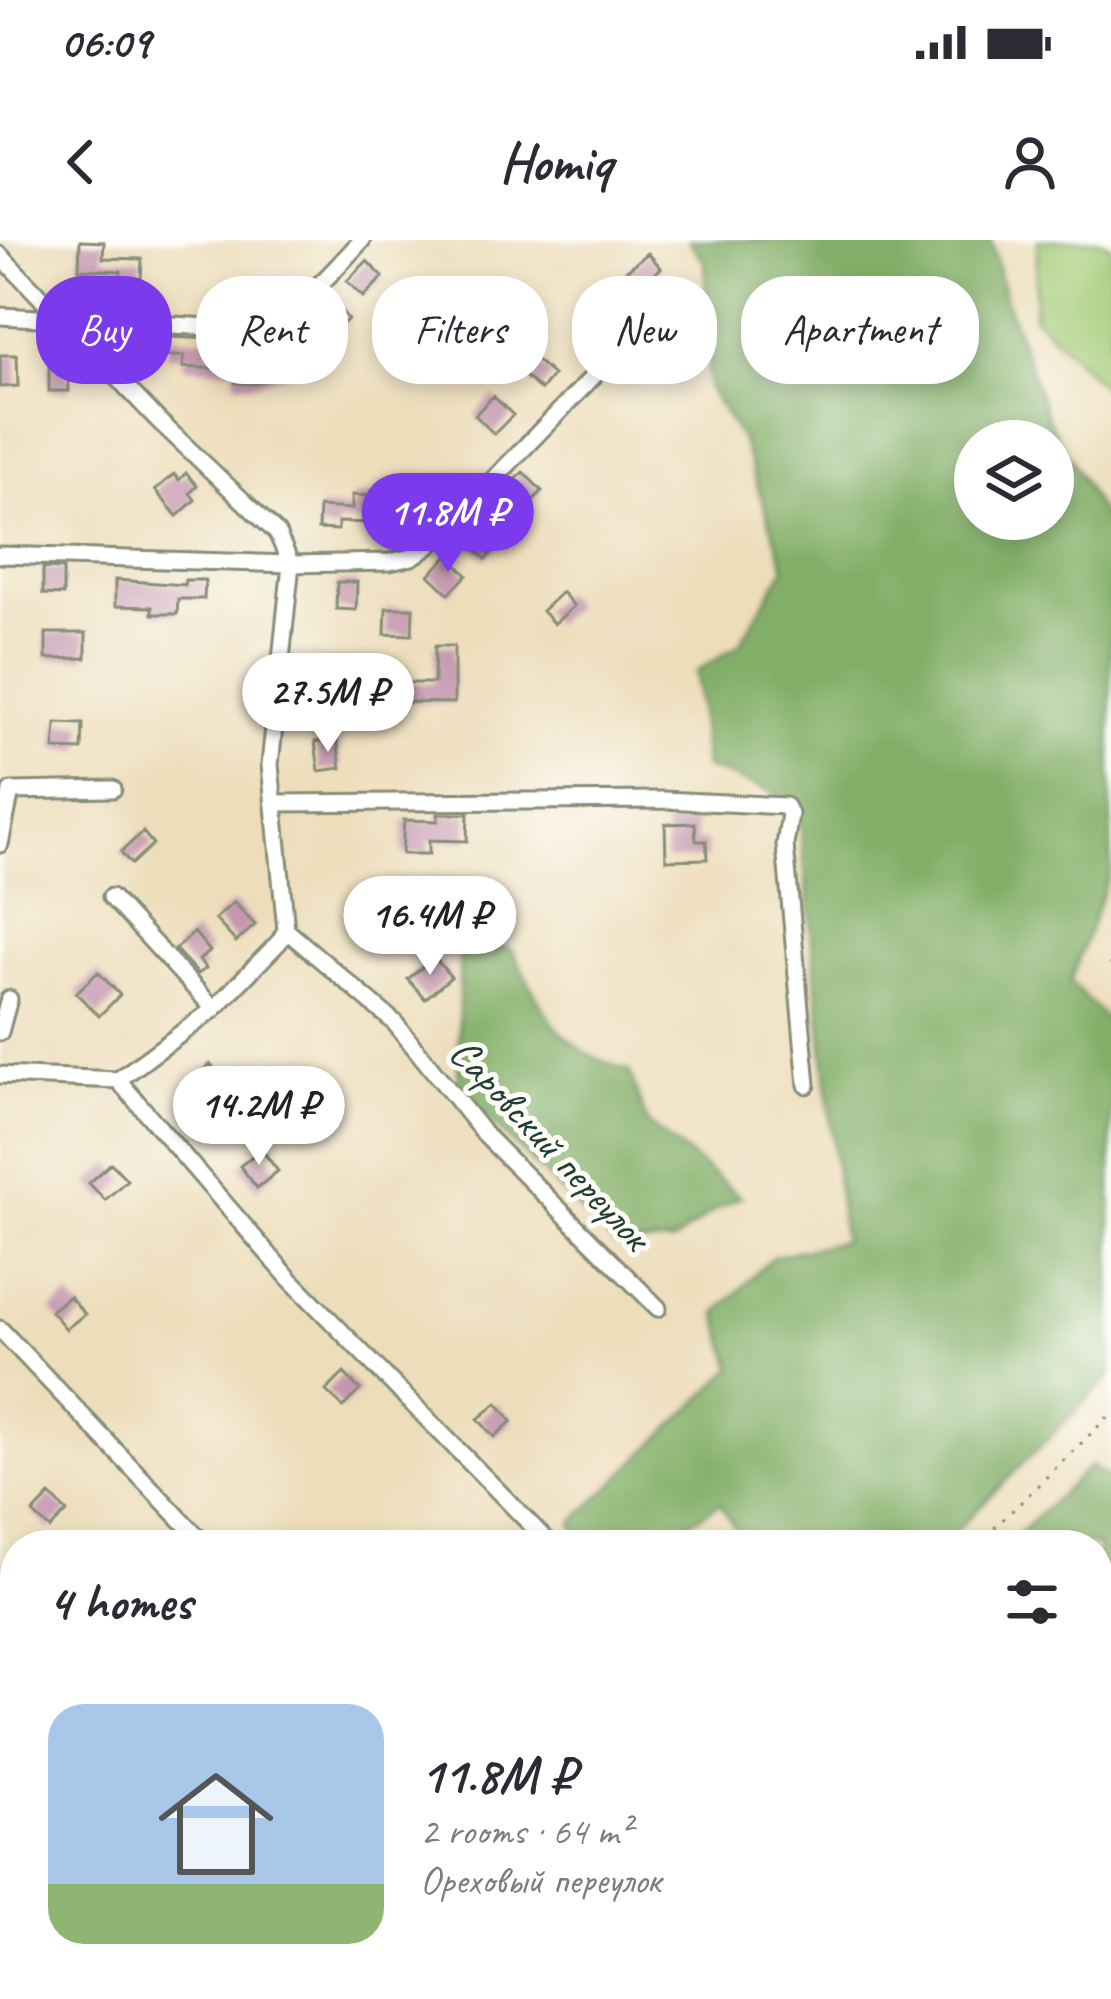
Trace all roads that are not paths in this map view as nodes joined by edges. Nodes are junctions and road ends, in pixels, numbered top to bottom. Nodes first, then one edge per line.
1 (362, 240) edge
2 (0, 255) edge
3 (36, 294) edge
4 (0, 316) edge
5 (36, 317) edge
6 (172, 324) edge
7 (125, 384) edge
8 (586, 384) edge
9 (0, 555) edge
10 (291, 564) junction
11 (5, 786) edge
12 (113, 789) dead end
13 (277, 803) junction
14 (0, 844) edge
15 (111, 898) dead end
16 (286, 930) junction
17 (8, 1000) dead end
18 (214, 1009) junction
19 (0, 1032) edge
20 (0, 1075) edge
21 (118, 1080) junction
22 (807, 1085) dead end
23 (658, 1308) dead end
24 (0, 1329) edge
25 (191, 1530) edge
26 (536, 1530) edge

1 - 6 street
2 - 3 street
4 - 5 street
7 - 10 street
8 - 10 street
9 - 10 street
10 - 13 street
11 - 12 street
11 - 14 street
13 - 16 street
13 - 22 street
15 - 18 street
16 - 18 street
16 - 23 street, Саровский переулок
17 - 19 street
18 - 21 street
20 - 21 street
21 - 26 street
24 - 25 street

